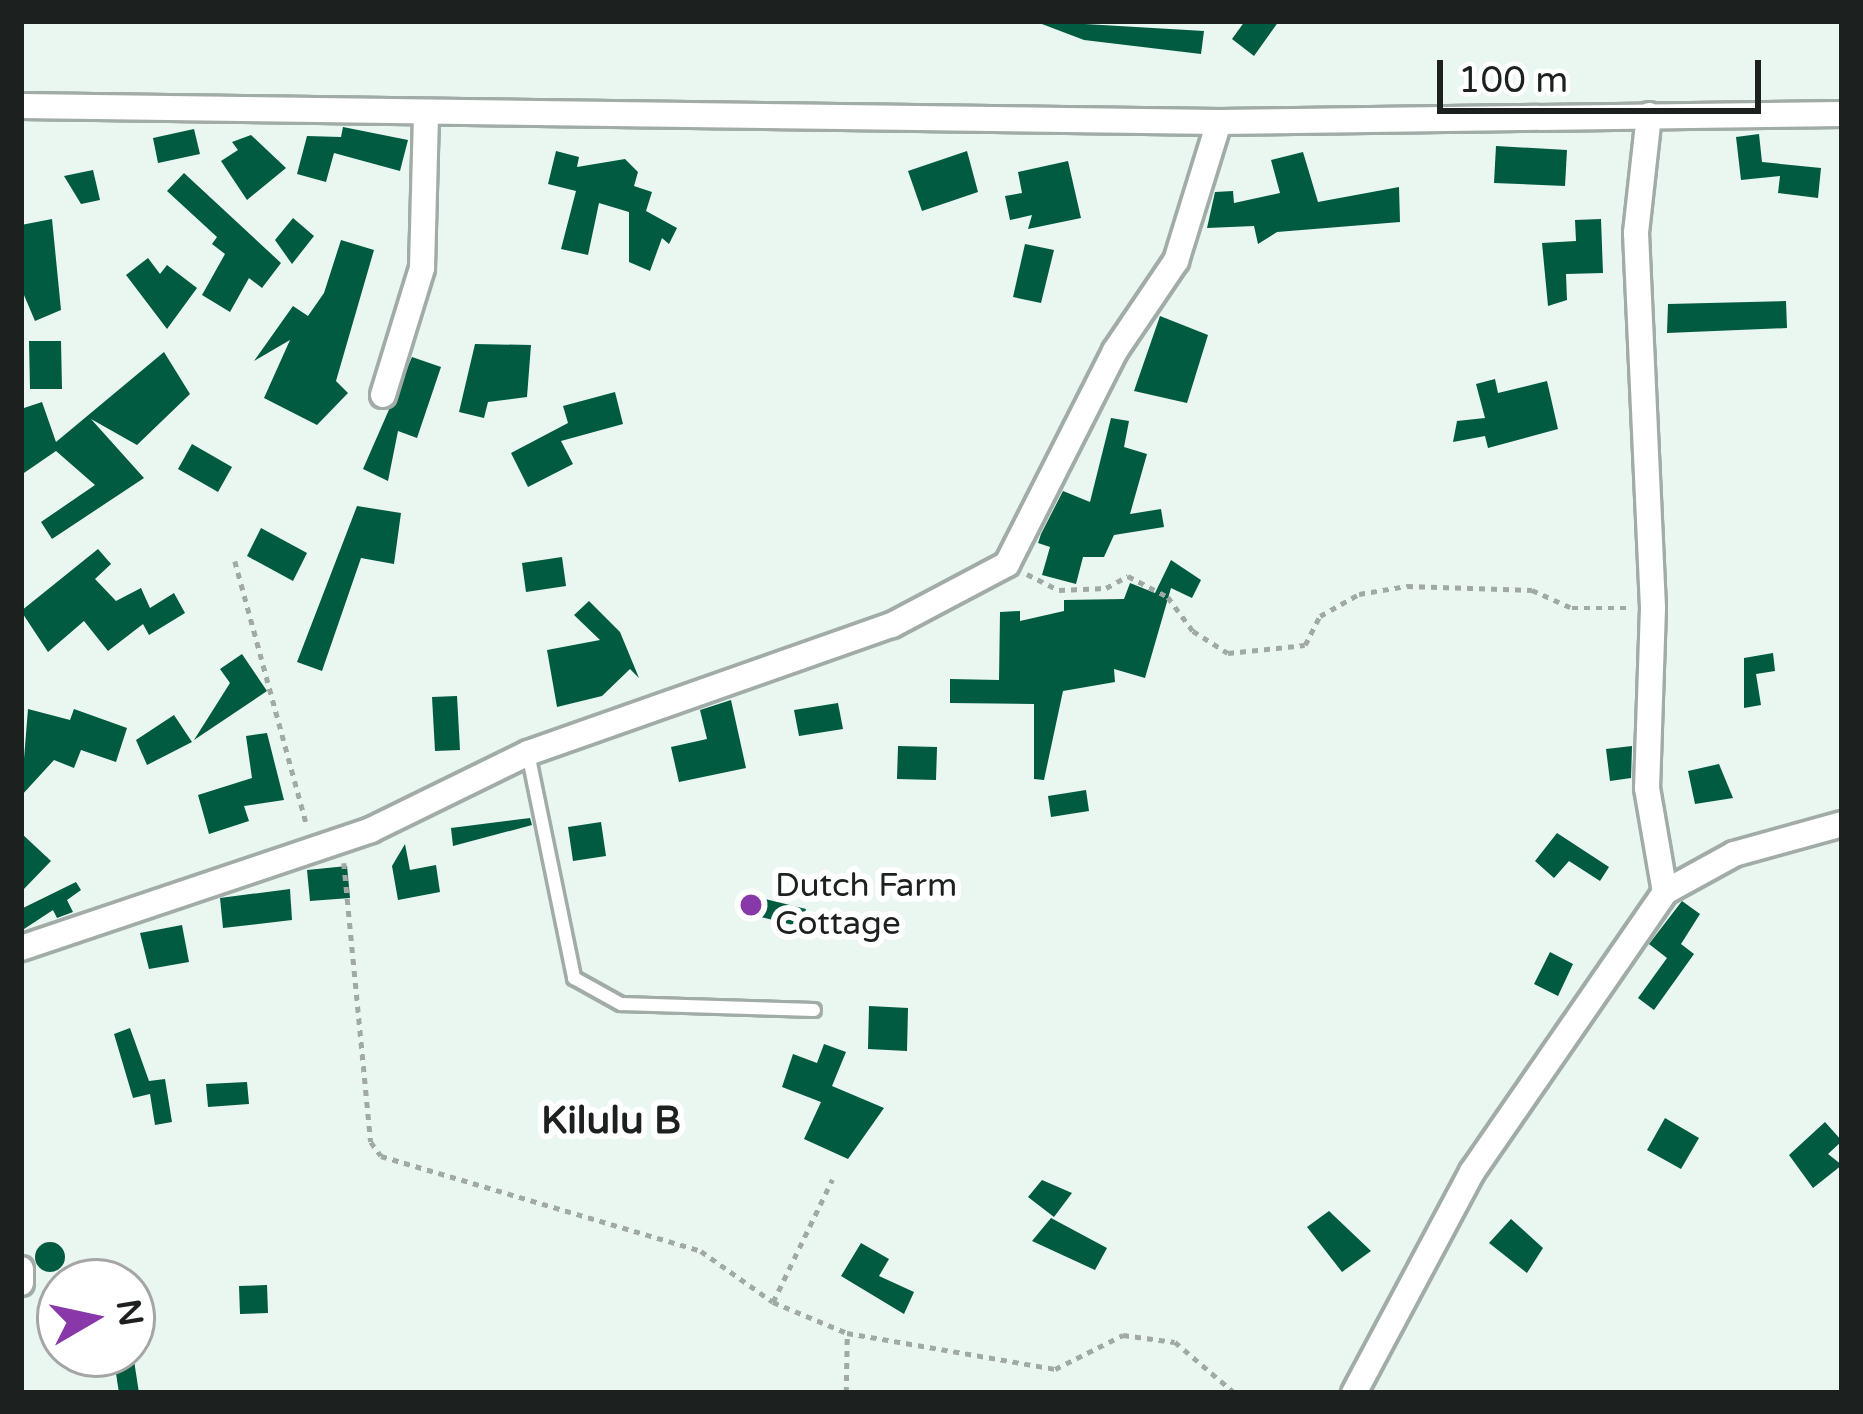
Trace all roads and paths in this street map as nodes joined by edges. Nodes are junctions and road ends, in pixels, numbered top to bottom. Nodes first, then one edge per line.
1 (21, 106) edge
2 (426, 113) junction
3 (1842, 114) edge
4 (1649, 115) junction
5 (1219, 122) junction
6 (383, 395) dead end
7 (235, 561) dead end
8 (1006, 564) junction
9 (1652, 608) junction
10 (528, 754) junction
11 (1842, 824) edge
12 (342, 840) junction
13 (314, 849) junction
14 (1665, 892) junction
15 (21, 948) edge
16 (814, 1010) dead end
17 (832, 1180) dead end
18 (21, 1269) edge
19 (21, 1283) edge
20 (772, 1302) junction
21 (848, 1334) junction
22 (846, 1393) edge
23 (1235, 1393) edge
24 (1354, 1393) edge

1 - 2 street
2 - 5 street
2 - 6 street
3 - 4 street
4 - 5 street
4 - 9 street
5 - 8 street
7 - 13 path
8 - 9 path
8 - 10 street
9 - 14 street
10 - 12 street
10 - 16 lane
11 - 14 street
12 - 13 street
12 - 20 path
13 - 15 street
14 - 24 street
17 - 20 path
18 - 19 street
20 - 21 path
21 - 22 path
21 - 23 path

